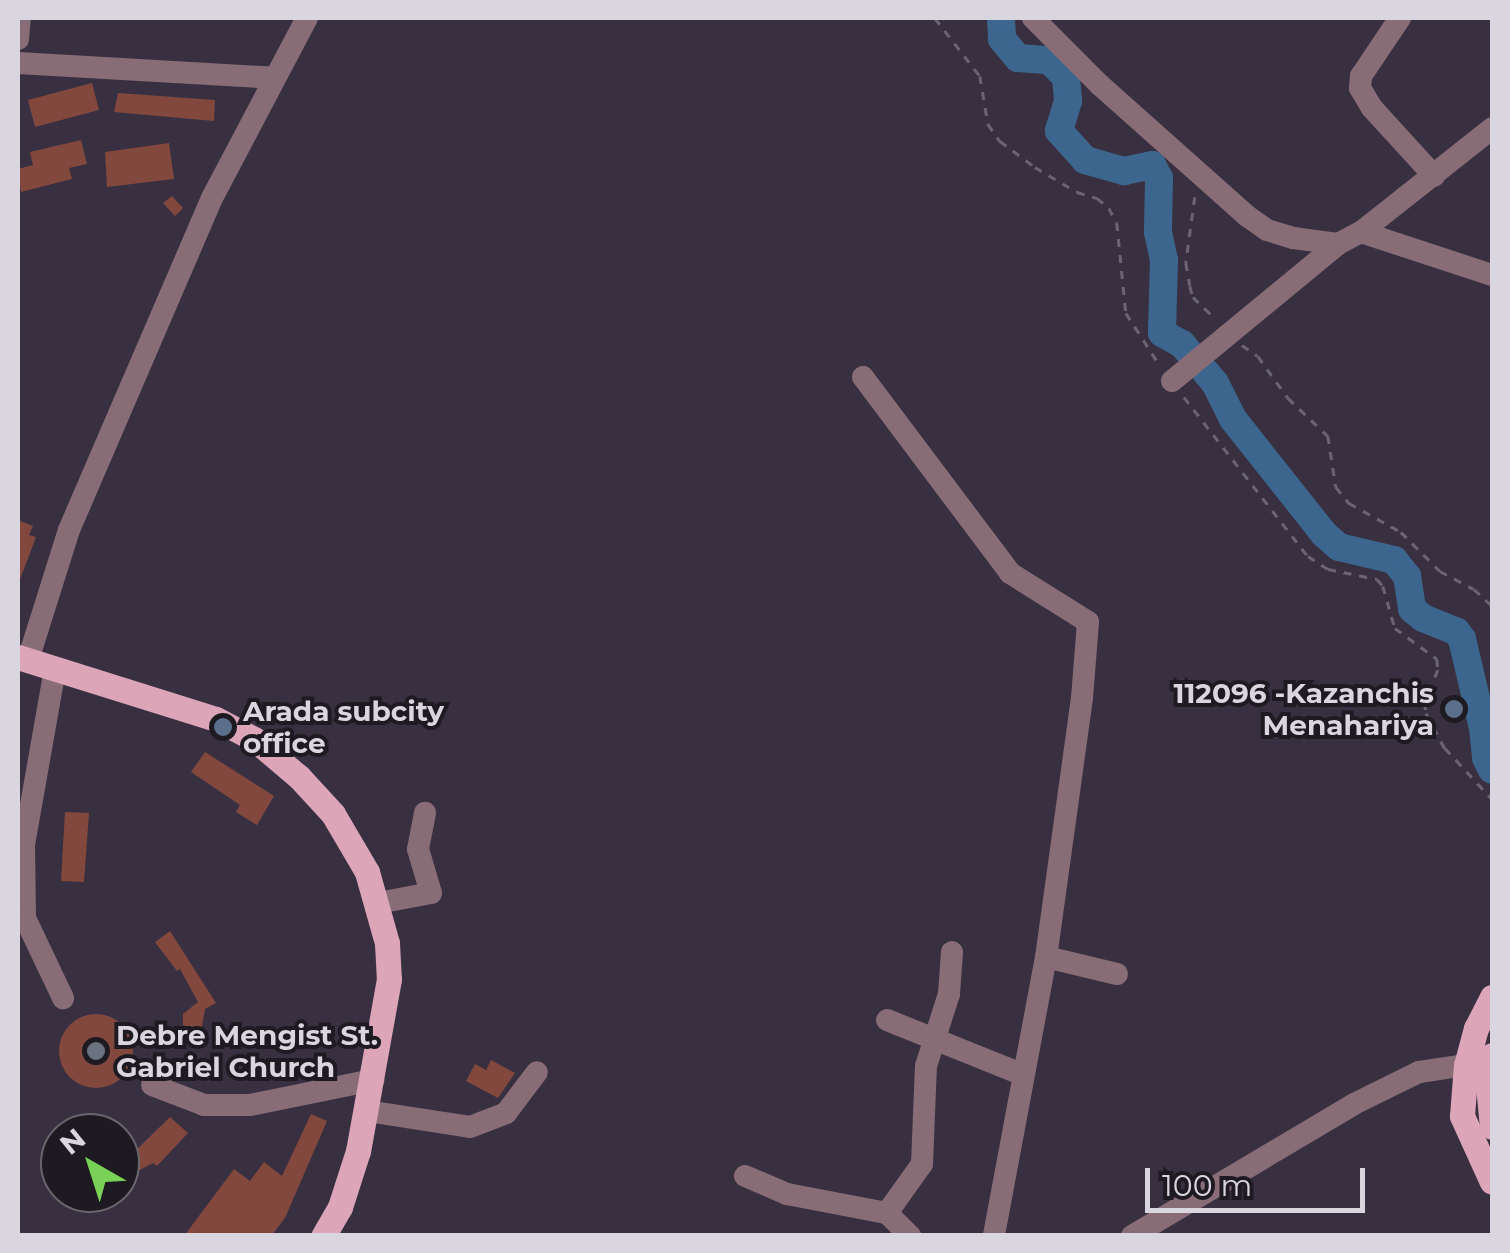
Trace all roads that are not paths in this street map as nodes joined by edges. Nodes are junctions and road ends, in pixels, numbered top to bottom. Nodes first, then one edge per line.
1 (20, 18) edge
2 (307, 18) edge
3 (1033, 18) edge
4 (1400, 18) edge
5 (18, 39) edge
6 (18, 63) edge
7 (275, 78) junction
8 (1492, 128) edge
9 (1434, 176) junction
10 (1361, 232) junction
11 (1338, 244) junction
12 (1492, 275) edge
13 (862, 377) dead end
14 (1172, 381) road end
15 (23, 658) edge
16 (55, 668) junction
17 (425, 813) dead end
18 (378, 903) junction
19 (21, 921) edge
20 (952, 952) dead end
21 (1046, 957) junction
22 (1117, 974) dead end
23 (1492, 996) edge
24 (63, 998) dead end
25 (887, 1020) dead end
26 (935, 1042) junction
27 (1492, 1055) edge
28 (1466, 1064) junction
29 (537, 1072) dead end
30 (1021, 1074) junction
31 (373, 1080) junction
32 (152, 1085) dead end
33 (367, 1111) junction
34 (1492, 1127) edge
35 (745, 1176) dead end
36 (1491, 1178) edge
37 (887, 1213) junction
38 (323, 1236) edge
39 (910, 1236) edge
40 (994, 1236) edge
41 (1132, 1236) edge

1 - 5 street
2 - 7 street
3 - 11 street
4 - 9 street
6 - 7 street
7 - 15 street
8 - 9 street
9 - 10 street
10 - 11 street
10 - 12 street
11 - 14 street
13 - 21 street
15 - 16 main road
16 - 18 main road
16 - 19 street
17 - 18 street
18 - 31 main road
19 - 24 street
20 - 26 street
21 - 22 street
21 - 30 street
23 - 28 main road
25 - 26 street
26 - 30 street
26 - 37 street
27 - 34 main road
28 - 36 main road
28 - 41 street
29 - 33 street
30 - 40 street
31 - 32 street
31 - 33 main road
33 - 38 main road
35 - 37 street
37 - 39 street

